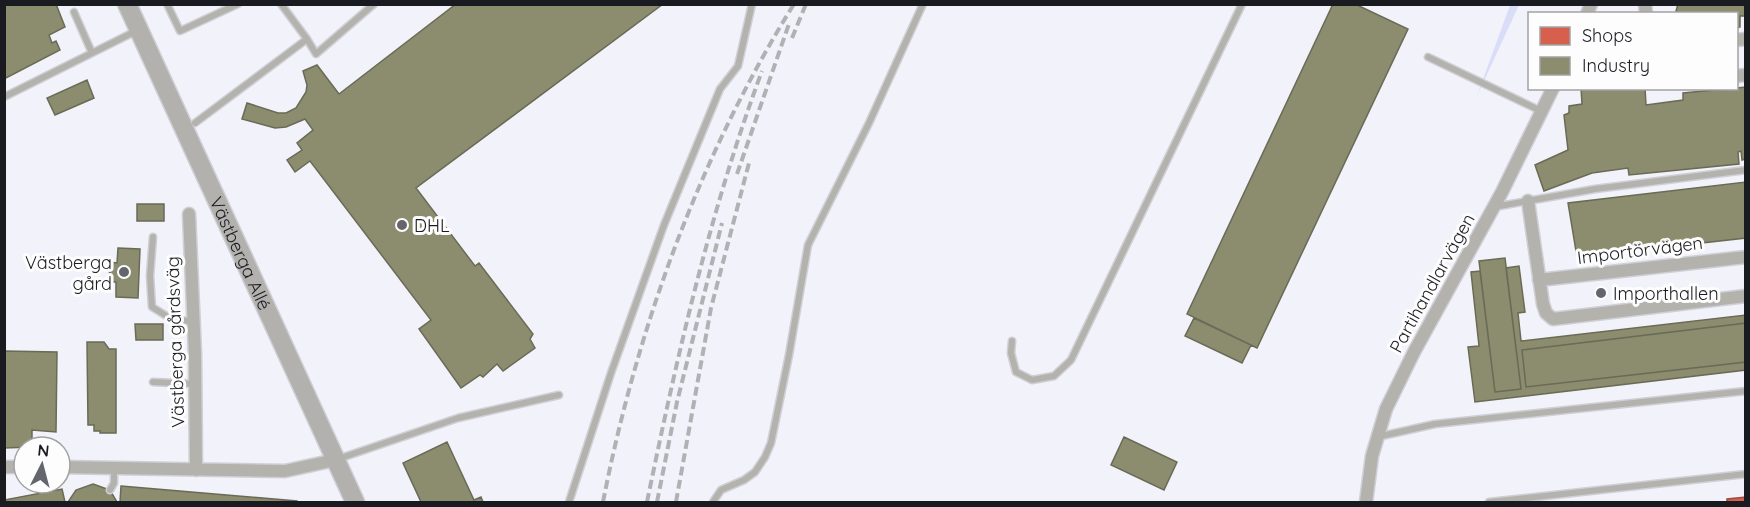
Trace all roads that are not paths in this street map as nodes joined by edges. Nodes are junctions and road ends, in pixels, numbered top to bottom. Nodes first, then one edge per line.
1 (127, 4) edge
2 (167, 4) edge
3 (238, 4) edge
4 (281, 4) edge
5 (374, 4) edge
6 (752, 4) edge
7 (923, 4) edge
8 (1242, 4) edge
9 (74, 12) dead end
10 (139, 30) junction
11 (307, 39) junction
12 (92, 54) junction
13 (1428, 57) dead end
14 (1552, 90) edge
15 (4, 97) edge
16 (1542, 111) junction
17 (195, 123) dead end
18 (1746, 170) edge
19 (1528, 201) junction
20 (1494, 207) junction
21 (189, 214) dead end
22 (153, 237) dead end
23 (1746, 257) edge
24 (1539, 280) junction
25 (1746, 296) edge
26 (194, 321) junction
27 (1012, 341) dead end
28 (153, 382) dead end
29 (195, 384) junction
30 (1746, 392) edge
31 (558, 395) dead end
32 (1376, 437) junction
33 (335, 460) junction
34 (72, 467) edge
35 (114, 468) junction
36 (196, 470) junction
37 (1746, 474) edge
38 (110, 490) dead end
39 (355, 502) edge
40 (569, 502) edge
41 (713, 502) edge
42 (1366, 502) edge
43 (1489, 502) edge

1 - 10 street, Västberga Allé
2 - 3 lane
4 - 11 lane
5 - 11 lane
6 - 40 lane
7 - 41 lane
8 - 27 lane
9 - 12 lane
10 - 12 lane
10 - 33 street, Västberga Allé
11 - 17 lane
12 - 15 lane
13 - 16 lane
14 - 16 street, Partihandlarvägen
16 - 20 street, Partihandlarvägen
18 - 19 lane
19 - 20 lane
19 - 24 street
20 - 32 street, Partihandlarvägen
21 - 26 street, Västberga gårdsväg
22 - 26 lane
23 - 24 street, Importörvägen
24 - 25 street
26 - 29 street, Västberga gårdsväg
28 - 29 lane
29 - 36 street, Västberga gårdsväg
30 - 32 lane
31 - 33 lane
32 - 42 street, Partihandlarvägen
33 - 36 street
33 - 39 street, Västberga Allé
34 - 35 street
35 - 36 street
35 - 38 lane
37 - 43 lane

